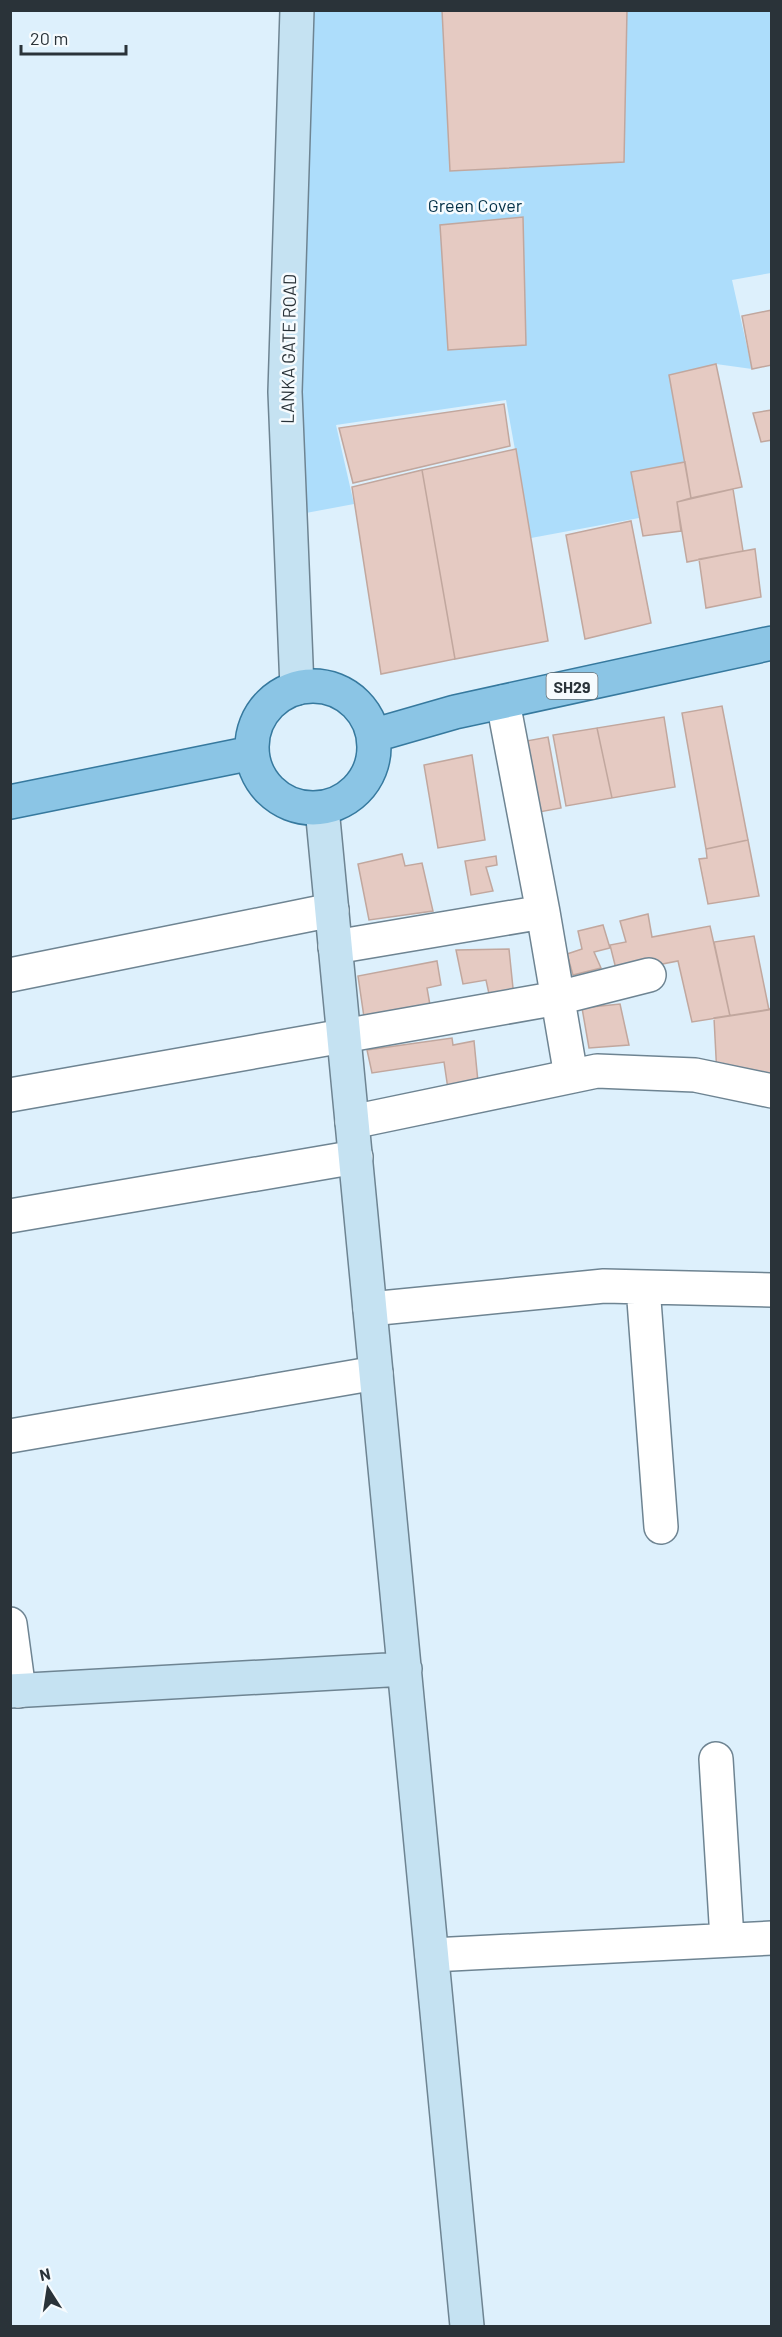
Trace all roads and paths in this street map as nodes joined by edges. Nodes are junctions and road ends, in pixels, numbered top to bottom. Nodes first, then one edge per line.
1 (297, 10) edge
2 (771, 643) edge
3 (297, 688) junction
4 (503, 702) junction
5 (375, 735) junction
6 (252, 753) junction
7 (10, 802) edge
8 (322, 808) junction
9 (332, 910) junction
10 (543, 912) junction
11 (335, 947) junction
12 (10, 975) edge
13 (649, 975) dead end
14 (558, 998) junction
15 (344, 1035) junction
16 (571, 1076) junction
17 (771, 1091) edge
18 (10, 1095) edge
19 (352, 1122) junction
20 (356, 1157) junction
21 (10, 1216) edge
22 (643, 1287) junction
23 (771, 1290) edge
24 (370, 1309) junction
25 (376, 1373) junction
26 (10, 1436) edge
27 (662, 1527) dead end
28 (10, 1624) edge
29 (405, 1669) junction
30 (15, 1691) edge
31 (716, 1759) dead end
32 (771, 1938) edge
33 (727, 1939) junction
34 (432, 1955) junction
35 (466, 2326) edge

1 - 3 street, LANKA GATE ROAD
2 - 4 main road, SH29
3 - 5 main road
3 - 6 main road
4 - 5 main road, SH29
4 - 10 street
5 - 8 main road
6 - 7 main road
6 - 8 main road
8 - 9 street
9 - 11 street
9 - 12 street
10 - 11 street
10 - 14 street
11 - 15 street
13 - 14 street
14 - 15 street
14 - 16 street
15 - 18 street
15 - 19 street
16 - 17 street
16 - 19 street
19 - 20 street
20 - 21 street
20 - 24 street
22 - 23 street
22 - 24 street
22 - 27 street
24 - 25 street
25 - 26 street
25 - 29 street
28 - 30 street
29 - 30 street
29 - 34 street
31 - 33 street
32 - 33 street
33 - 34 street
34 - 35 street

